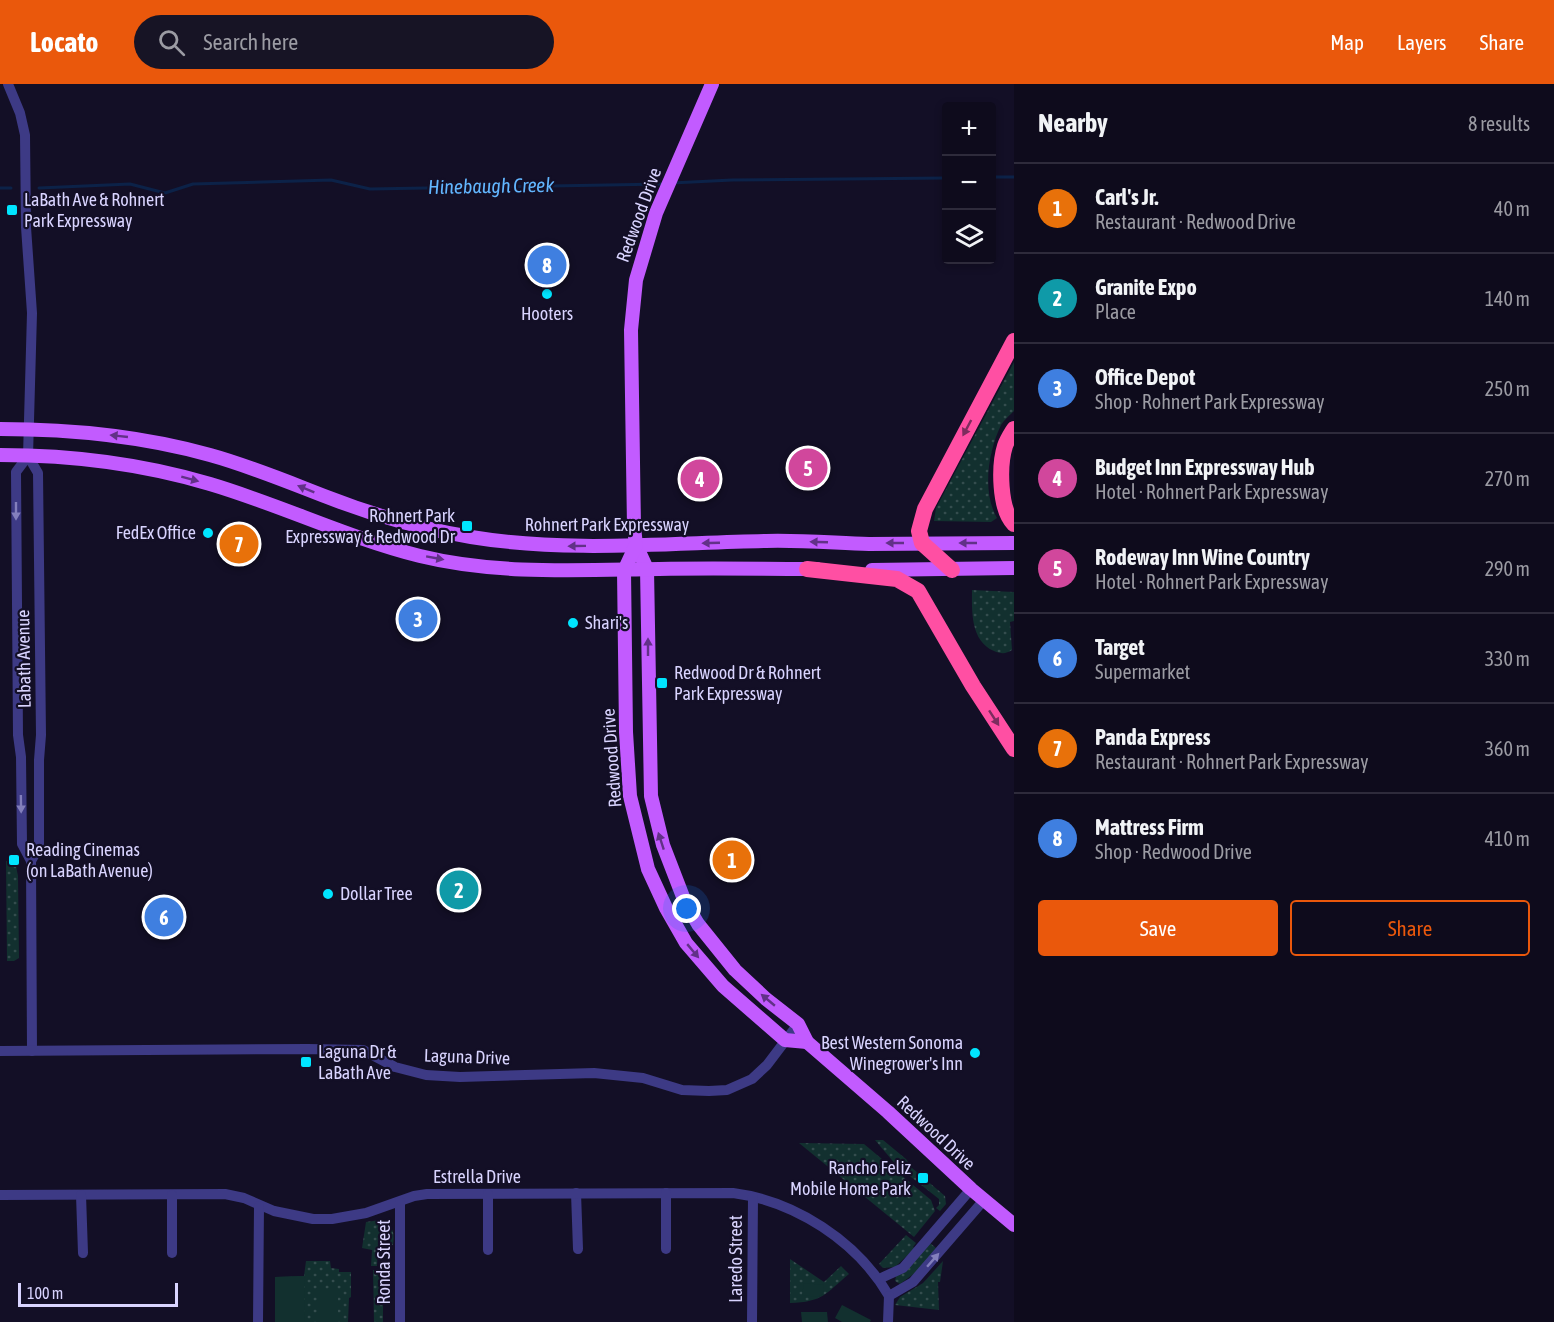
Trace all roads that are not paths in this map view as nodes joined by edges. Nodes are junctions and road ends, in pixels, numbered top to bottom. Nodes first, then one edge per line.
1 (8, 84) edge
2 (712, 84) edge
3 (1014, 340) edge
4 (0, 429) edge
5 (1014, 429) edge
6 (29, 430) junction
7 (0, 455) edge
8 (28, 456) junction
9 (329, 498) junction
10 (321, 522) junction
11 (1014, 524) edge
12 (922, 543) junction
13 (1014, 543) edge
14 (636, 545) junction
15 (1014, 568) edge
16 (647, 569) junction
17 (807, 569) junction
18 (952, 570) junction
19 (624, 571) junction
20 (1014, 749) edge
21 (31, 861) junction
22 (798, 1024) junction
23 (785, 1040) junction
24 (807, 1042) junction
25 (0, 1051) edge
26 (32, 1051) junction
27 (971, 1190) junction
28 (576, 1193) junction
29 (666, 1193) junction
30 (488, 1194) junction
31 (0, 1195) edge
32 (81, 1195) junction
33 (172, 1195) junction
34 (753, 1197) junction
35 (984, 1200) junction
36 (400, 1202) junction
37 (259, 1206) junction
38 (1014, 1226) edge
39 (578, 1249) dead end
40 (666, 1249) dead end
41 (488, 1250) dead end
42 (83, 1253) dead end
43 (172, 1253) dead end
44 (879, 1279) junction
45 (889, 1296) junction
46 (258, 1322) edge
47 (400, 1322) edge
48 (752, 1322) edge
49 (888, 1322) edge

1 - 6 street, Labath Avenue
2 - 14 main road, Redwood Drive
3 -> 12 highway
4 - 6 main road, Rohnert Park Expressway
5 - 11 highway
6 - 8 street, Labath Avenue
9 -> 6 main road, Rohnert Park Expressway
7 - 8 main road
8 -> 10 main road
8 - 21 street, Labath Avenue
8 -> 21 street, Labath Avenue
9 - 10 main road
14 -> 9 main road, Rohnert Park Expressway
10 -> 19 main road
13 -> 12 main road, Rohnert Park Expressway
12 -> 14 main road, Rohnert Park Expressway
12 - 18 highway
14 - 16 main road, Redwood Drive
14 - 19 main road, Redwood Drive
15 - 18 main road
16 - 17 main road
16 - 19 main road
22 -> 16 main road, Redwood Drive
17 - 18 main road
17 -> 20 highway
19 -> 23 main road, Redwood Drive
21 - 26 street, Labath Avenue
22 - 23 street, Laguna Drive
22 - 24 main road, Redwood Drive
23 - 24 main road
23 - 26 street, Laguna Drive
24 - 27 main road, Redwood Drive
25 - 26 street, Laguna Drive
27 - 35 main road, Redwood Drive
27 - 44 street
28 - 29 street, Estrella Drive
28 - 30 street, Estrella Drive
28 - 39 street
29 - 34 street, Estrella Drive
29 - 40 street
30 - 36 street, Estrella Drive
30 - 41 street
31 - 32 street, Estrella Drive
32 - 33 street, Estrella Drive
32 - 42 street
33 - 37 street, Estrella Drive
33 - 43 street
34 - 44 street, Estrella Drive
34 - 48 street, Laredo Street
35 - 38 main road, Redwood Drive
45 -> 35 street
36 - 37 street, Estrella Drive
36 - 47 street, Ronda Street
37 - 46 street
44 - 45 street, Estrella Drive
45 - 49 street

